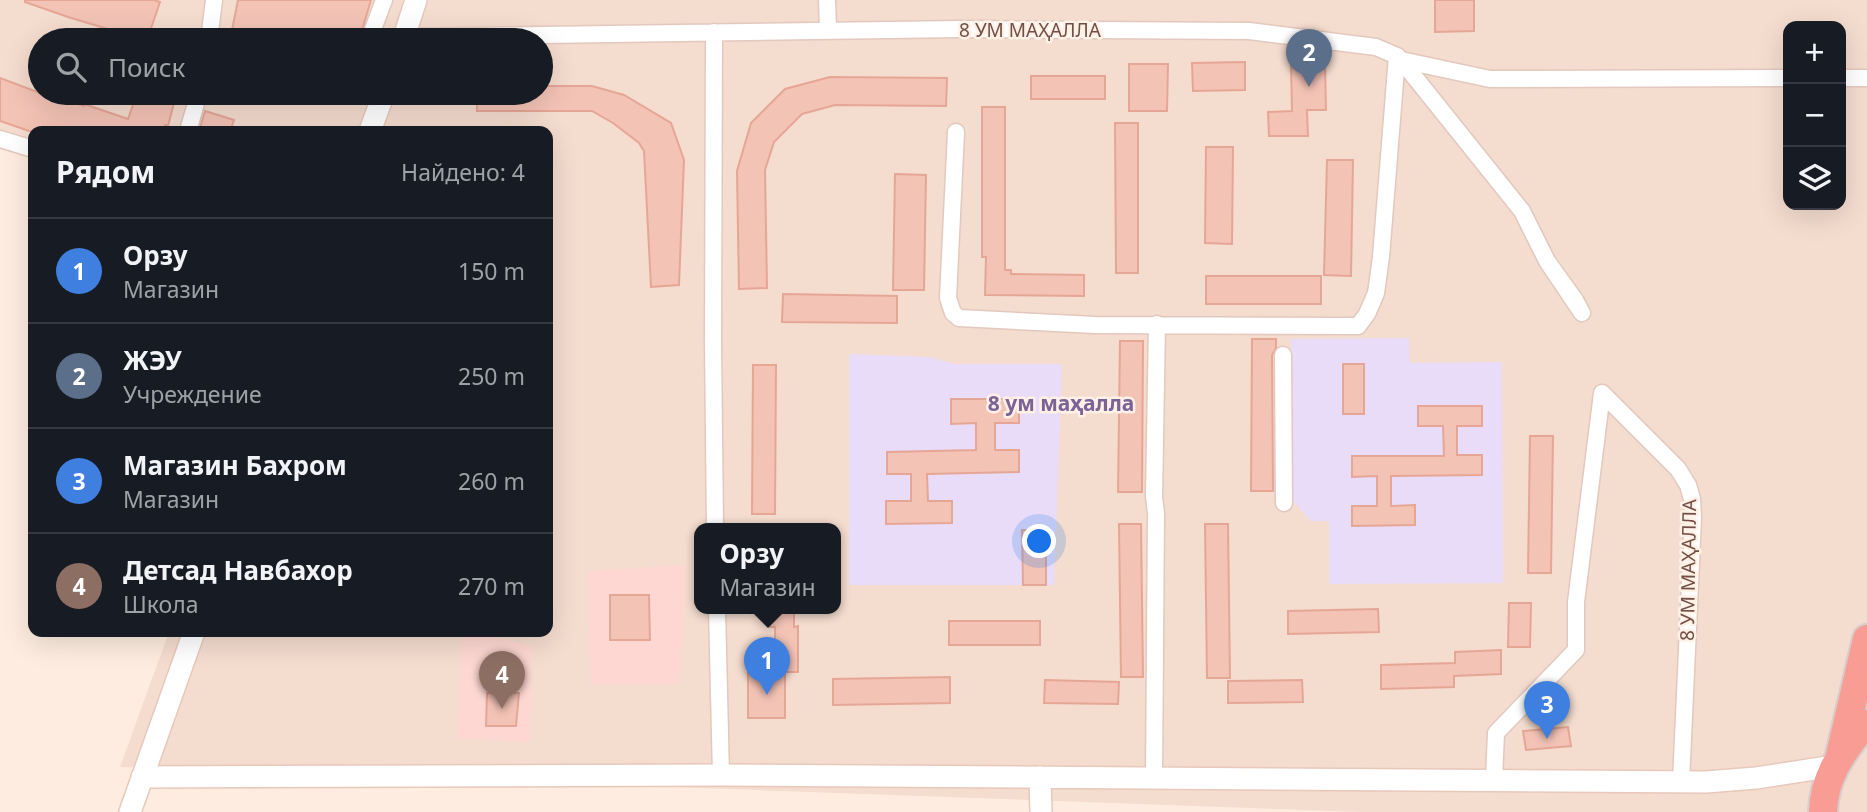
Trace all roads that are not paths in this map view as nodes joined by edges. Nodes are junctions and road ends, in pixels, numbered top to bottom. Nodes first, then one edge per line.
1 (214, 0) edge
2 (384, 0) edge
3 (416, 0) edge
4 (827, 0) edge
5 (210, 28) edge
6 (374, 28) edge
7 (407, 28) edge
8 (828, 30) junction
9 (714, 32) junction
10 (553, 36) edge
11 (1399, 58) junction
12 (1783, 78) edge
13 (1846, 78) edge
14 (1867, 78) edge
15 (196, 105) edge
16 (380, 105) edge
17 (189, 126) edge
18 (372, 126) edge
19 (956, 132) dead end
20 (0, 139) edge
21 (28, 147) edge
22 (1547, 261) dead end
23 (1157, 324) junction
24 (1283, 355) dead end
25 (1284, 503) dead end
26 (715, 523) edge
27 (717, 614) edge
28 (192, 637) edge
29 (1867, 639) edge
30 (1867, 724) edge
31 (1837, 760) junction
32 (721, 775) junction
33 (1040, 776) junction
34 (142, 777) junction
35 (1154, 777) junction
36 (1494, 780) junction
37 (1681, 782) junction
38 (130, 812) edge
39 (1041, 812) edge
40 (1823, 812) edge

1 - 5 street
2 - 6 street
3 - 7 street
4 - 8 street
8 - 9 street, 8 УМ МАҲАЛЛА
8 - 11 street, 8 УМ МАҲАЛЛА
9 - 10 street, 8 УМ МАҲАЛЛА
9 - 26 street
11 - 12 street, 8 УМ МАҲАЛЛА
11 - 22 street
11 - 23 street
13 - 14 street
15 - 17 street
16 - 18 street
19 - 23 street
20 - 21 street
23 - 35 street
24 - 25 street
27 - 32 street
28 - 34 street
29 - 31 highway
30 - 31 highway
31 - 37 street
31 - 40 highway
32 - 33 street
32 - 34 street
33 - 35 street
33 - 39 street
34 - 38 street
35 - 36 street
36 - 37 street
36 - 37 street, 8 УМ МАҲАЛЛА

